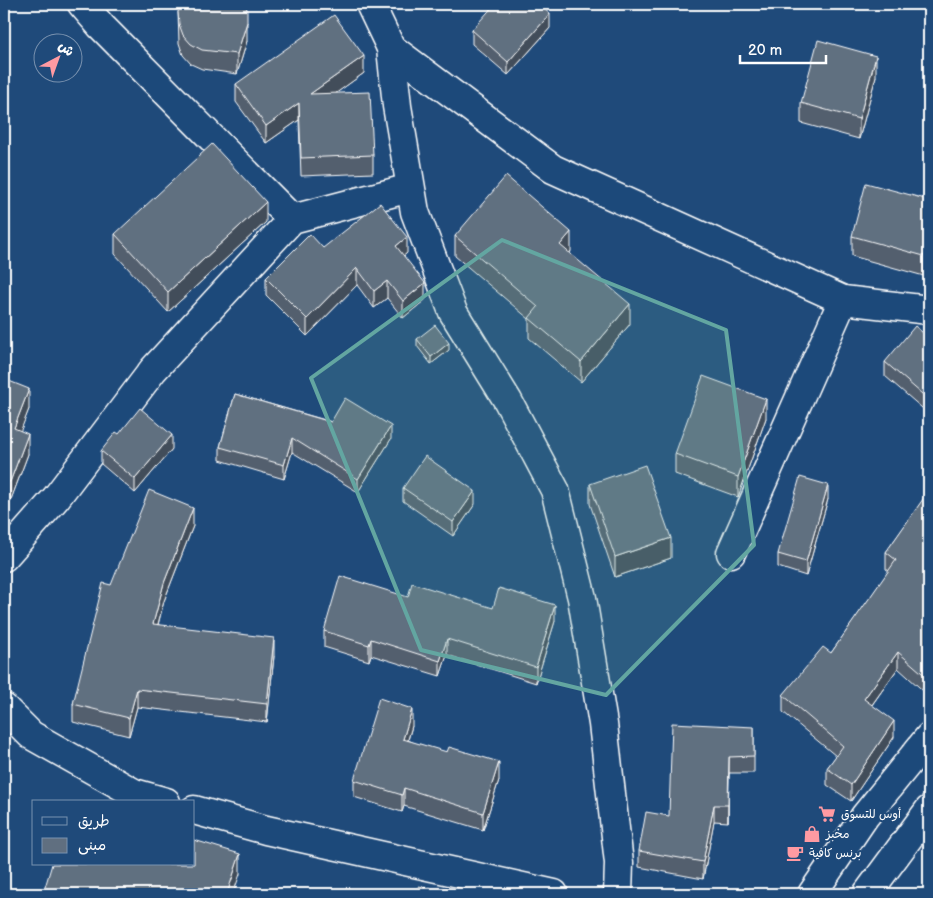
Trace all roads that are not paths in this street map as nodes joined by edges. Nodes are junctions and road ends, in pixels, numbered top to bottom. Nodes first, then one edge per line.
1 (82, 4) edge
2 (370, 4) edge
3 (391, 48) junction
4 (410, 188) junction
5 (292, 219) junction
6 (843, 300) junction
7 (929, 310) edge
8 (731, 553) dead end
9 (4, 557) edge
10 (4, 708) edge
11 (929, 737) edge
12 (159, 800) edge
13 (195, 810) edge
14 (929, 810) edge
15 (554, 894) edge
16 (618, 894) edge
17 (812, 894) edge
18 (867, 894) edge

1 - 5 street
2 - 3 street
3 - 4 street
3 - 6 street
4 - 5 street
4 - 16 street
5 - 9 street
6 - 7 street
6 - 8 street
10 - 12 street
11 - 17 street
13 - 15 street
14 - 18 street

